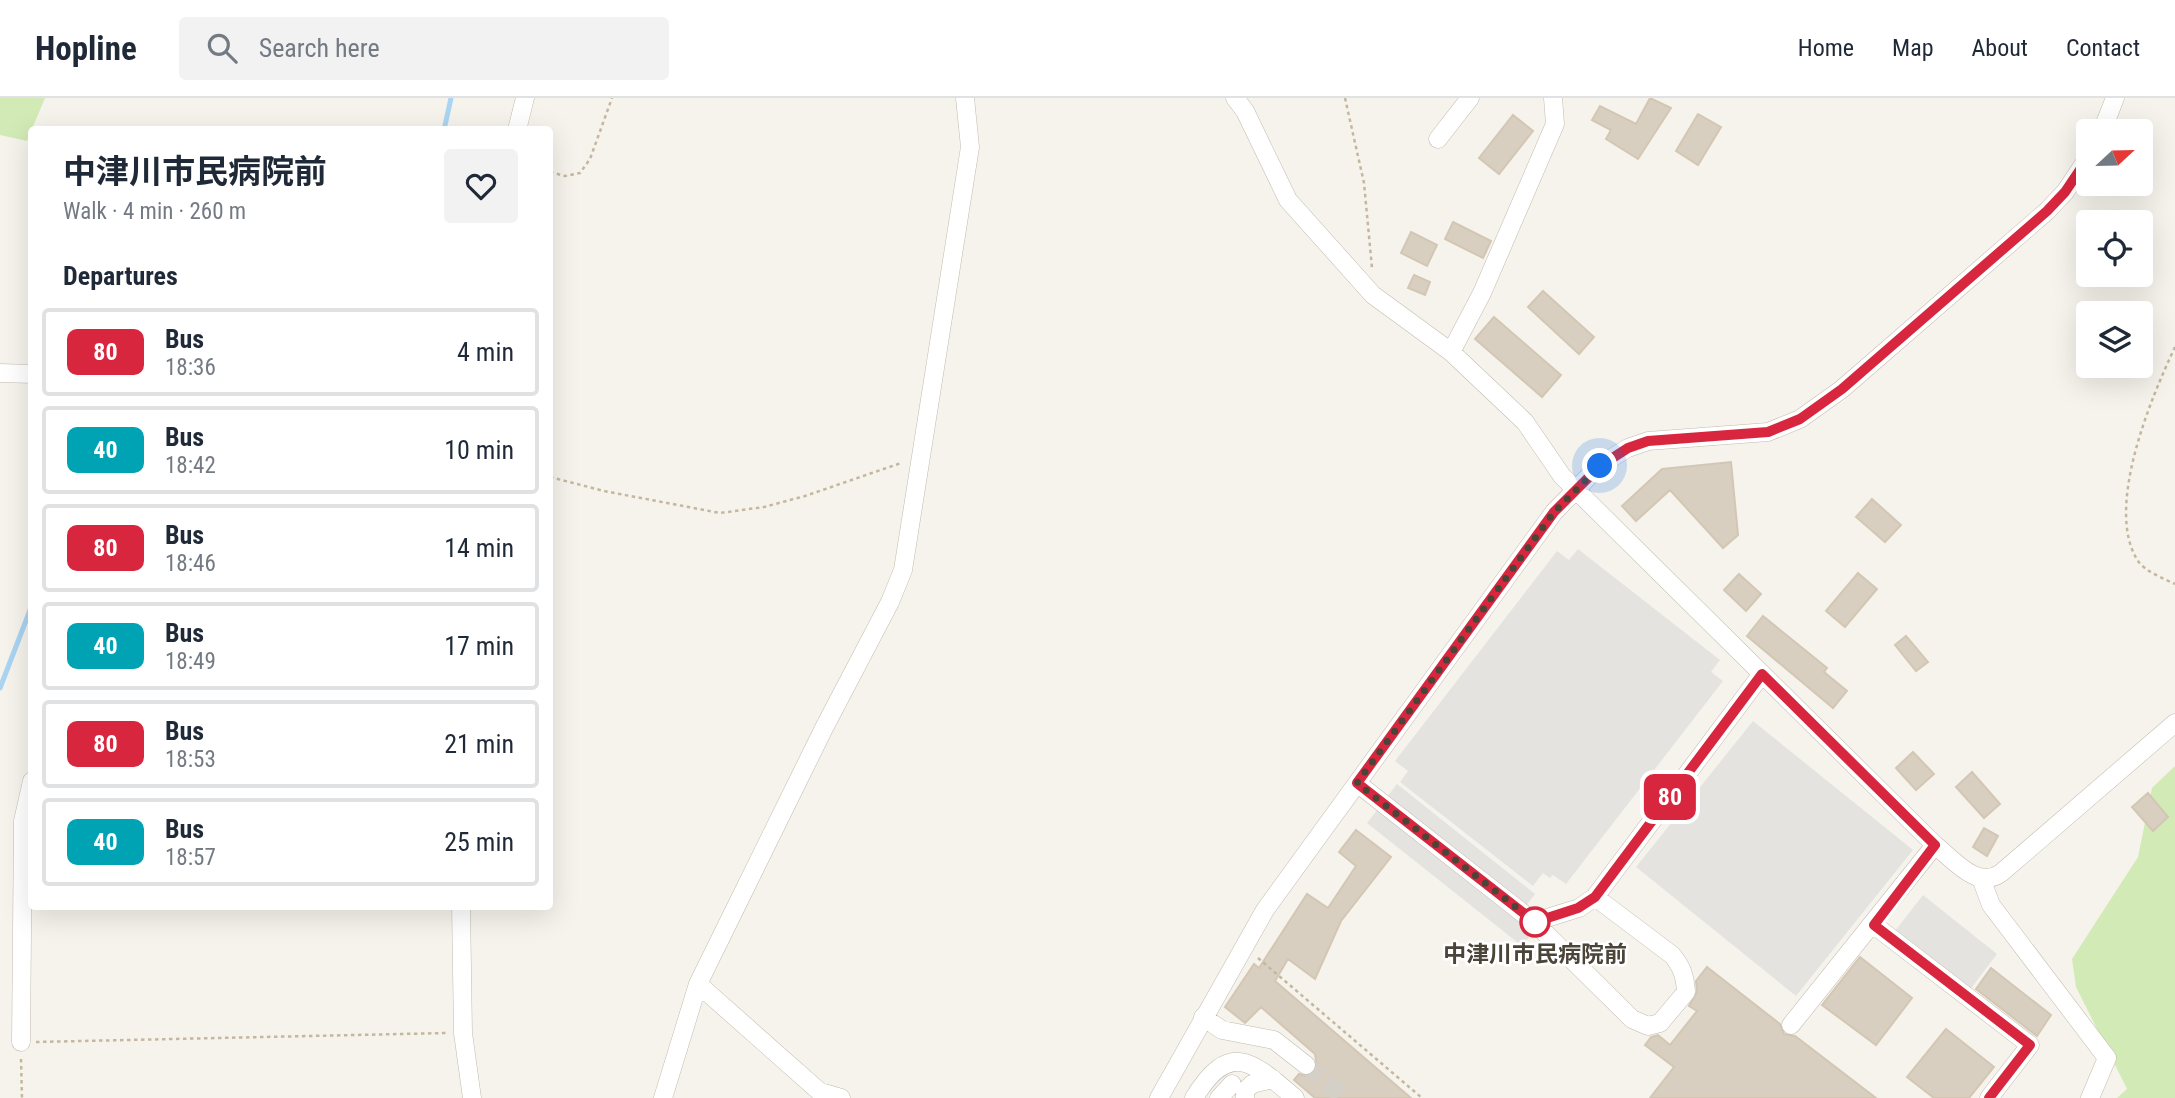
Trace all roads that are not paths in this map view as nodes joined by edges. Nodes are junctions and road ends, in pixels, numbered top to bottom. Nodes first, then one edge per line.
1 (525, 98) edge
2 (965, 98) edge
3 (1235, 98) edge
4 (1470, 98) edge
5 (1553, 98) edge
6 (2115, 98) edge
7 (2107, 119) edge
8 (518, 126) edge
9 (1438, 139) dead end
10 (2076, 176) edge
11 (1451, 352) junction
12 (0, 373) edge
13 (28, 374) edge
14 (1576, 488) junction
15 (1762, 674) junction
16 (2175, 723) edge
17 (1357, 783) junction
18 (28, 799) edge
19 (1935, 845) junction
20 (1982, 881) junction
21 (1595, 897) junction
22 (461, 910) edge
23 (1535, 922) junction
24 (1874, 925) junction
25 (698, 984) junction
26 (1203, 1017) junction
27 (1791, 1025) dead end
28 (21, 1042) road end
29 (1306, 1065) tunnel mouth
30 (1273, 1079) junction
31 (1230, 1094) edge
32 (472, 1098) edge
33 (663, 1098) edge
34 (841, 1098) edge
35 (1159, 1098) edge
36 (1194, 1098) edge
37 (1294, 1098) edge
38 (1989, 1098) edge
39 (2090, 1098) edge

1 - 8 street
2 - 25 street
3 - 11 street
4 - 9 street
5 - 11 street
6 - 7 street
10 - 14 street
11 - 14 street
12 - 13 street
14 - 15 street
14 - 17 street
15 - 19 street
15 - 21 street
16 - 20 street
17 - 23 street
17 - 26 street
18 - 28 street
19 - 20 street
19 - 24 street
20 - 39 street
21 - 23 street
21 - 23 street
22 - 32 street
24 - 27 street
24 - 38 street
25 - 33 street
25 - 34 street
26 - 29 street
26 - 35 street
30 - 31 street
30 - 36 street
30 - 37 street

